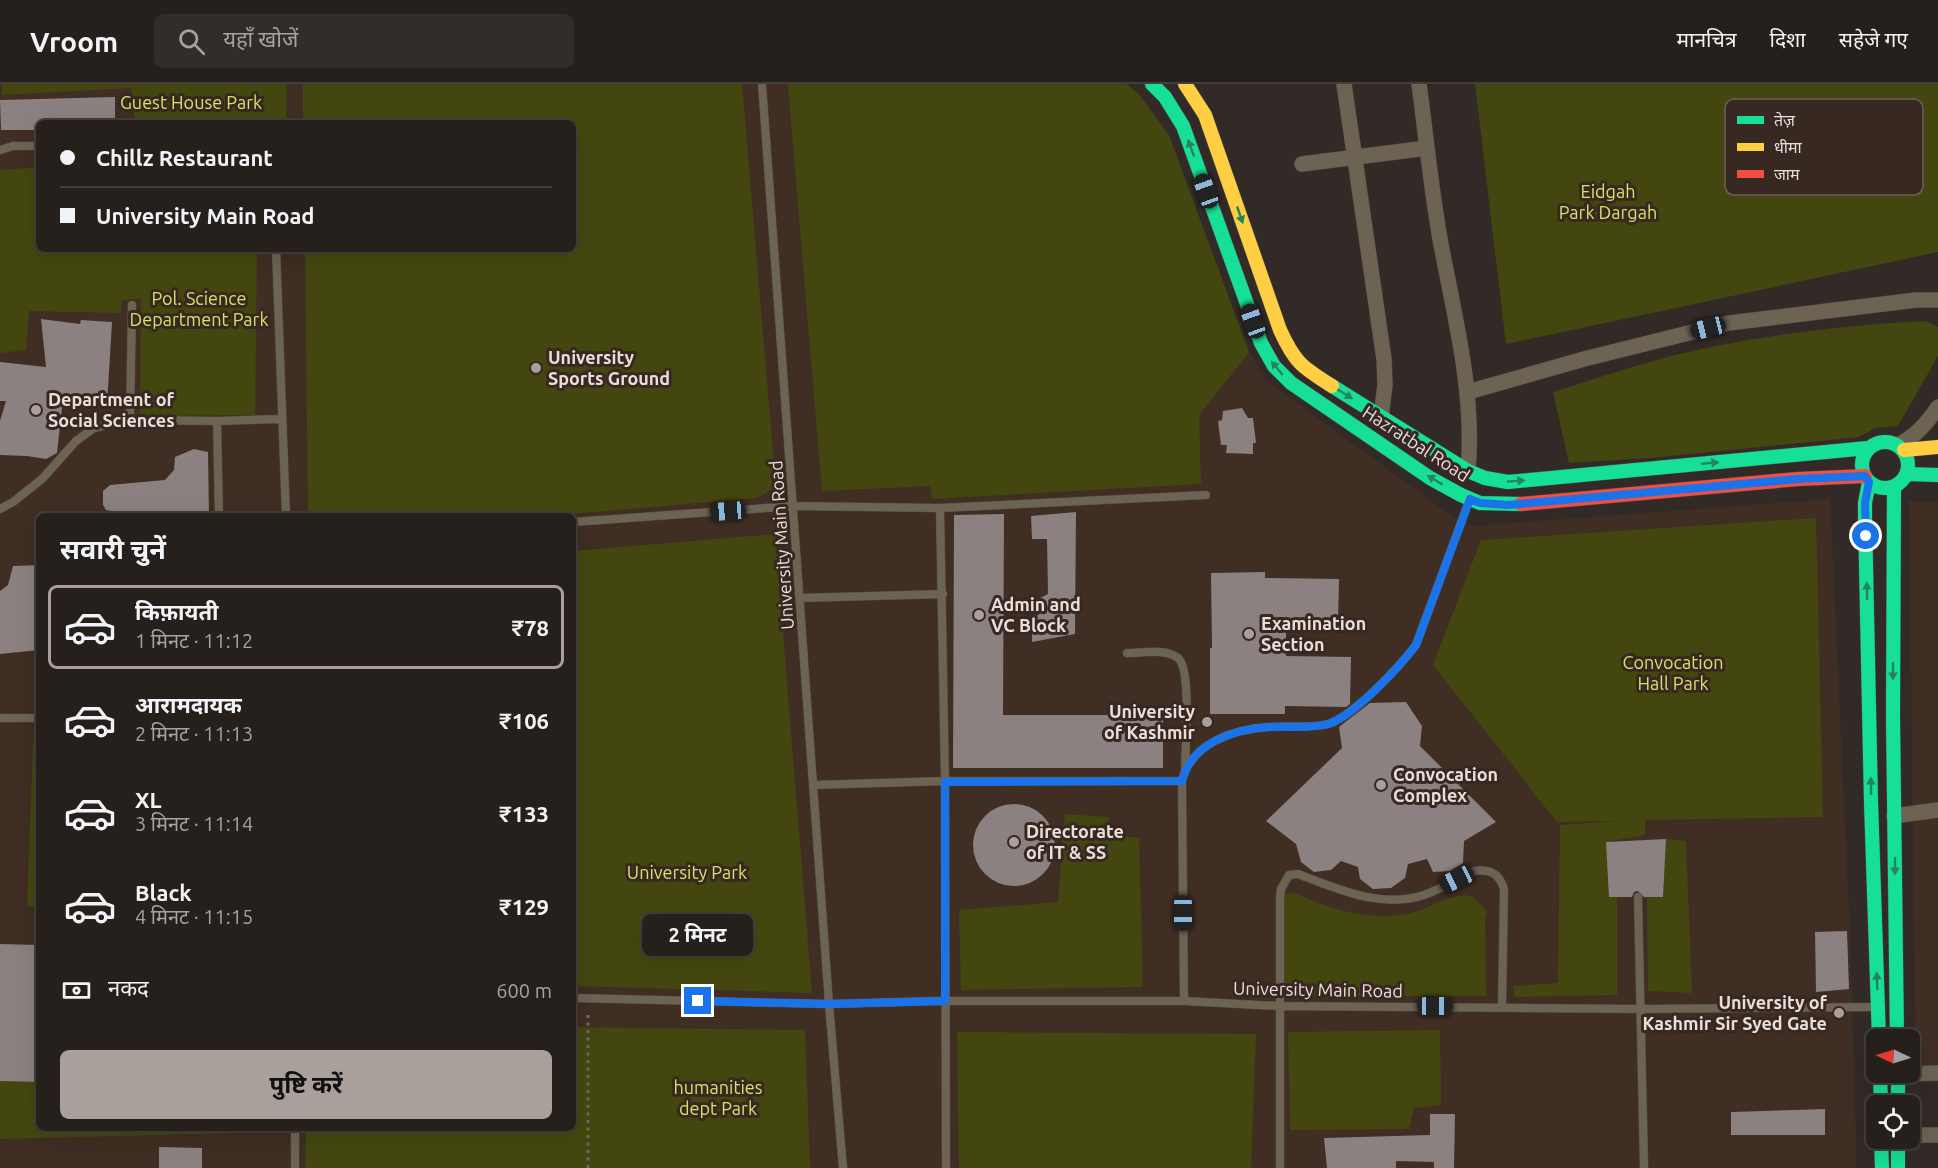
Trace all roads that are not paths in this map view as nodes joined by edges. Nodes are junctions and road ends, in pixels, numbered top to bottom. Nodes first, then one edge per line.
1 (762, 84) edge
2 (1152, 84) edge
3 (1185, 84) edge
4 (1344, 84) edge
5 (1419, 84) edge
6 (36, 146) edge
7 (1427, 147) junction
8 (0, 150) edge
9 (1354, 157) junction
10 (1302, 164) dead end
11 (276, 252) edge
12 (1938, 300) edge
13 (132, 305) dead end
14 (1468, 392) junction
15 (1938, 407) edge
16 (1381, 417) junction
17 (281, 419) junction
18 (130, 420) junction
19 (217, 421) junction
20 (1901, 447) junction
21 (1938, 447) edge
22 (1868, 448) junction
23 (1468, 471) junction
24 (1907, 474) junction
25 (1938, 475) edge
26 (1867, 479) junction
27 (1894, 487) junction
28 (1206, 495) dead end
29 (1466, 497) junction
30 (794, 506) junction
31 (940, 508) junction
32 (0, 509) edge
33 (219, 513) edge
34 (286, 513) edge
35 (576, 522) edge
36 (942, 594) junction
37 (801, 598) junction
38 (1127, 653) dead end
39 (0, 718) edge
40 (36, 718) edge
41 (1185, 770) junction
42 (1182, 781) junction
43 (945, 782) junction
44 (814, 785) junction
45 (1938, 810) edge
46 (1894, 816) junction
47 (1638, 897) dead end
48 (576, 998) edge
49 (945, 1001) junction
50 (1184, 1001) junction
51 (830, 1004) junction
52 (1279, 1006) junction
53 (1502, 1007) junction
54 (1877, 1007) junction
55 (1641, 1009) junction
56 (1878, 1029) edge
57 (1897, 1029) edge
58 (1920, 1072) edge
59 (1938, 1072) edge
60 (295, 1131) edge
61 (1920, 1135) edge
62 (1938, 1135) edge
63 (1881, 1149) edge
64 (1898, 1149) edge
65 (295, 1168) edge
66 (843, 1168) edge
67 (946, 1168) edge
68 (1280, 1168) edge
69 (1644, 1168) edge
70 (1882, 1168) edge
71 (1898, 1168) edge

1 - 30 lane, University Main Road
29 -> 2 main road, Hazratbal Road
3 -> 16 main road, Hazratbal Road
4 - 9 street
5 - 7 street
6 - 8 lane
7 - 9 street
7 - 14 street
9 - 10 street
9 - 16 street
11 - 17 lane
12 - 14 street
13 - 18 lane
14 - 23 street
15 - 20 street
16 - 23 main road, Hazratbal Road
17 - 19 lane
17 - 34 lane
18 - 19 lane
18 - 32 lane
19 - 33 lane
20 - 21 main road
20 - 22 main road
20 - 24 main road
23 -> 22 main road, Hazratbal Road
22 - 26 main road
23 - 29 main road
24 - 25 main road
24 - 27 main road
26 - 27 main road
26 - 29 main road, Hazratbal Road
54 -> 26 main road
27 -> 46 main road
28 - 31 lane
29 - 41 lane
30 - 31 lane
30 - 35 lane
30 - 37 lane, University Main Road
31 - 36 lane
36 - 37 lane
36 - 43 lane
37 - 44 lane, University Main Road
38 - 41 lane
39 - 40 lane
41 - 42 lane
42 - 43 lane
42 - 50 lane
43 - 44 lane
43 - 49 lane
44 - 51 lane, University Main Road
45 - 46 street
46 -> 57 main road
47 - 55 lane
48 - 51 lane, University Main Road
49 - 50 lane, University Main Road
49 - 51 lane, University Main Road
49 - 67 lane
50 - 52 lane, University Main Road
51 - 66 lane, University Main Road
52 - 53 lane, University Main Road
52 - 53 lane
52 - 68 lane
53 - 55 lane, University Main Road
54 - 55 lane, University Main Road
54 - 56 main road
55 - 69 lane
58 - 59 street
60 - 65 lane
61 - 62 street
63 - 70 main road
64 - 71 main road

